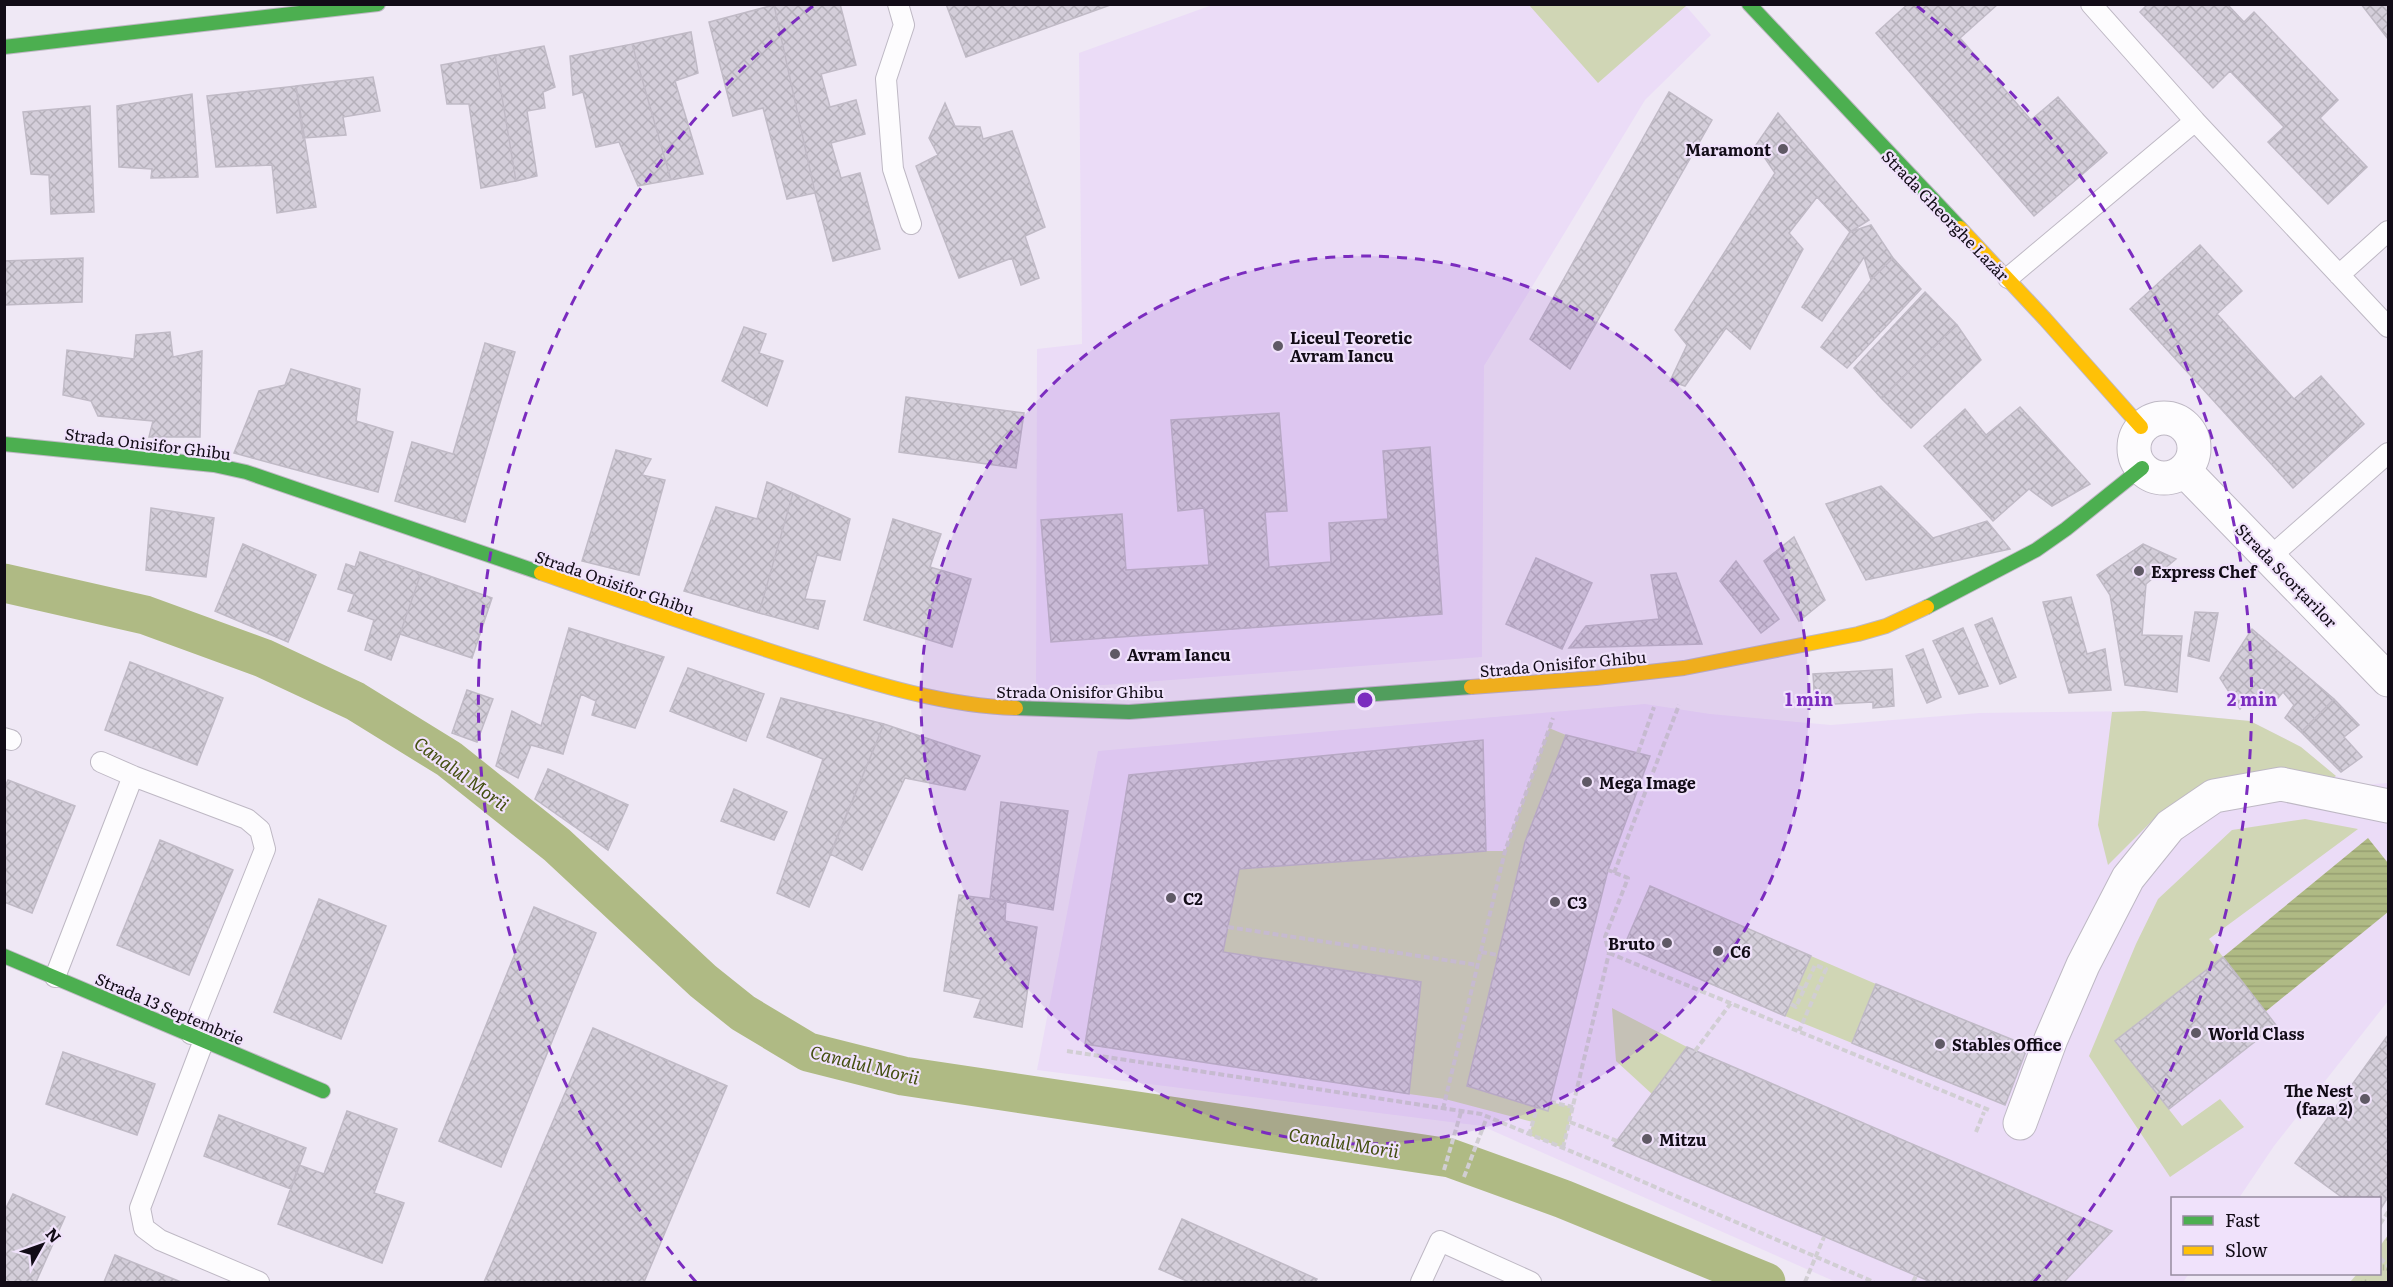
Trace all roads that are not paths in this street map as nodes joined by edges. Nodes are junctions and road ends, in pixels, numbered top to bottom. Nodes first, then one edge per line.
1 (378, 4) edge
2 (898, 4) edge
3 (1749, 4) edge
4 (2091, 4) edge
5 (4, 47) edge
6 (2195, 121) junction
7 (911, 224) dead end
8 (2388, 231) edge
9 (2339, 275) junction
10 (2008, 278) junction
11 (2388, 327) edge
12 (2141, 427) junction
13 (4, 444) edge
14 (2388, 453) edge
15 (2142, 468) junction
16 (2184, 470) junction
17 (2270, 557) junction
18 (2388, 680) edge
19 (101, 762) dead end
20 (133, 776) junction
21 (2388, 806) edge
22 (4, 956) edge
23 (55, 977) junction
24 (197, 1037) junction
25 (323, 1091) dead end
26 (2020, 1123) road end
27 (259, 1282) edge
28 (1421, 1282) edge
29 (1531, 1282) edge

1 - 5 street
2 - 7 lane
3 - 10 street, Strada Gheorghe Lazăr
4 - 6 lane
6 - 9 lane
6 - 10 lane
8 - 9 lane
9 - 11 lane
10 - 12 street, Strada Gheorghe Lazăr
12 - 15 street
12 - 16 street
13 - 15 street, Strada Onisifor Ghibu
14 - 17 lane
15 - 16 street
16 - 17 street, Strada Scorțarilor
17 - 18 street, Strada Scorțarilor
19 - 20 lane
20 - 23 lane
20 - 24 lane
21 - 26 street
22 - 23 street, Strada 13 Septembrie
23 - 24 street, Strada 13 Septembrie
24 - 25 street, Strada 13 Septembrie
24 - 27 lane
28 - 29 lane

